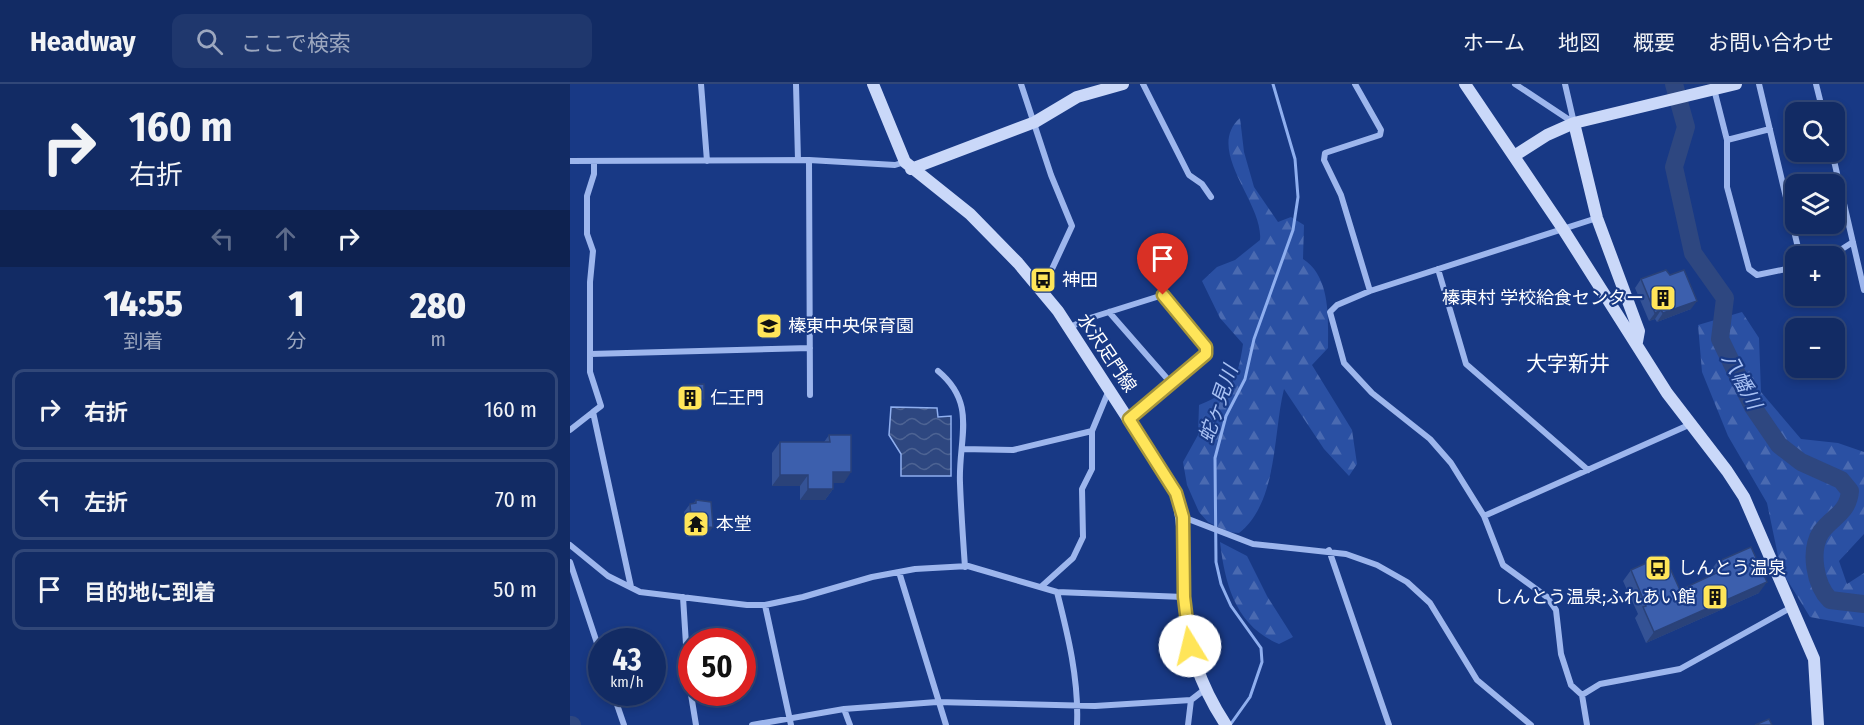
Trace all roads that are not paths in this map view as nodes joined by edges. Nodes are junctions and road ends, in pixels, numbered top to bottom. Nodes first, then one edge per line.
1 (700, 84) edge
2 (796, 84) edge
3 (873, 84) edge
4 (1021, 84) edge
5 (1123, 84) edge
6 (1143, 84) edge
7 (1356, 84) edge
8 (1465, 84) edge
9 (1515, 84) edge
10 (1565, 84) edge
11 (1736, 84) edge
12 (1759, 84) edge
13 (1816, 84) edge
14 (1106, 85) edge
15 (1713, 89) junction
16 (1820, 102) edge
17 (1035, 122) junction
18 (1574, 123) junction
19 (1770, 129) junction
20 (1727, 140) junction
21 (1514, 156) junction
22 (798, 159) junction
23 (809, 160) junction
24 (570, 161) edge
25 (594, 161) junction
26 (707, 161) junction
27 (1834, 162) edge
28 (908, 166) junction
29 (1211, 197) dead end
30 (1597, 218) junction
31 (1563, 229) junction
32 (1853, 243) junction
33 (1798, 246) edge
34 (1845, 248) edge
35 (1438, 269) junction
36 (1785, 269) edge
37 (1046, 282) dead end
38 (1864, 290) edge
39 (1370, 291) junction
40 (1108, 312) junction
41 (1068, 328) junction
42 (1637, 342) junction
43 (810, 348) junction
44 (590, 354) junction
45 (938, 371) dead end
46 (1171, 383) junction
47 (1109, 389) junction
48 (810, 395) dead end
49 (593, 412) junction
50 (1129, 419) junction
51 (1690, 424) junction
52 (570, 430) edge
53 (1092, 431) junction
54 (962, 449) junction
55 (1588, 470) junction
56 (1484, 516) junction
57 (1183, 517) junction
58 (570, 545) edge
59 (1329, 550) junction
60 (570, 562) edge
61 (965, 567) junction
62 (898, 572) junction
63 (1042, 586) junction
64 (631, 587) junction
65 (1057, 592) junction
66 (683, 597) junction
67 (1184, 597) junction
68 (765, 605) junction
69 (1793, 606) junction
70 (592, 628) edge
71 (1204, 690) junction
72 (1582, 695) junction
73 (1191, 700) junction
74 (937, 702) junction
75 (1078, 705) junction
76 (617, 706) edge
77 (844, 709) junction
78 (790, 722) edge
79 (624, 725) edge
80 (696, 725) edge
81 (752, 725) edge
82 (850, 725) edge
83 (946, 725) edge
84 (1077, 725) edge
85 (1188, 725) edge
86 (1226, 725) edge
87 (1389, 725) edge
88 (1531, 725) edge
89 (1587, 725) edge
90 (1818, 725) edge

1 - 26 street
2 - 22 street
3 - 28 street
4 - 17 street
5 - 14 street
6 - 29 street
7 - 39 street
8 - 21 street
9 - 18 street
10 - 18 street
11 - 15 street
12 - 19 street
13 - 16 street
14 - 17 street
15 - 18 street
15 - 20 street
17 - 28 street
17 - 37 street
18 - 21 street
18 - 30 street
19 - 20 street
19 - 33 street
20 - 36 street
21 - 31 street
22 - 23 street
22 - 26 street
23 - 28 street
23 - 43 street
24 - 25 street
25 - 26 street
25 - 44 street
27 - 32 street
28 - 41 street, 水沢足門線
30 - 31 street
30 - 42 street
31 - 35 street
31 - 42 street
32 - 34 street
32 - 38 street
35 - 39 street
35 - 55 street
39 - 56 street
40 - 41 street
40 - 46 street
40 - 46 street
41 - 47 street, 水沢足門線
42 - 51 street
43 - 44 street
43 - 48 street
44 - 49 street
45 - 54 street
46 - 50 street
47 - 50 street, 水沢足門線
47 - 53 street
49 - 52 street
49 - 64 street
50 - 57 street, 水沢足門線
51 - 55 street
51 - 69 street
53 - 54 street
53 - 63 street
54 - 61 street
55 - 56 street
56 - 72 street
57 - 59 street
57 - 67 street, 水沢足門線
58 - 64 street
59 - 87 street
59 - 88 street
60 - 70 street
61 - 62 street
61 - 63 street
62 - 68 street
62 - 74 street
63 - 65 street
64 - 66 street
65 - 67 street
65 - 75 street
66 - 68 street
66 - 80 street
67 - 71 street, 水沢足門線
68 - 78 street
69 - 72 street
69 - 90 street
71 - 73 street
71 - 86 street, 水沢足門線
72 - 89 street
73 - 75 street
73 - 85 street
74 - 75 street
74 - 77 street
74 - 83 street
75 - 84 street
76 - 79 street
77 - 78 street
77 - 82 street
78 - 81 street

